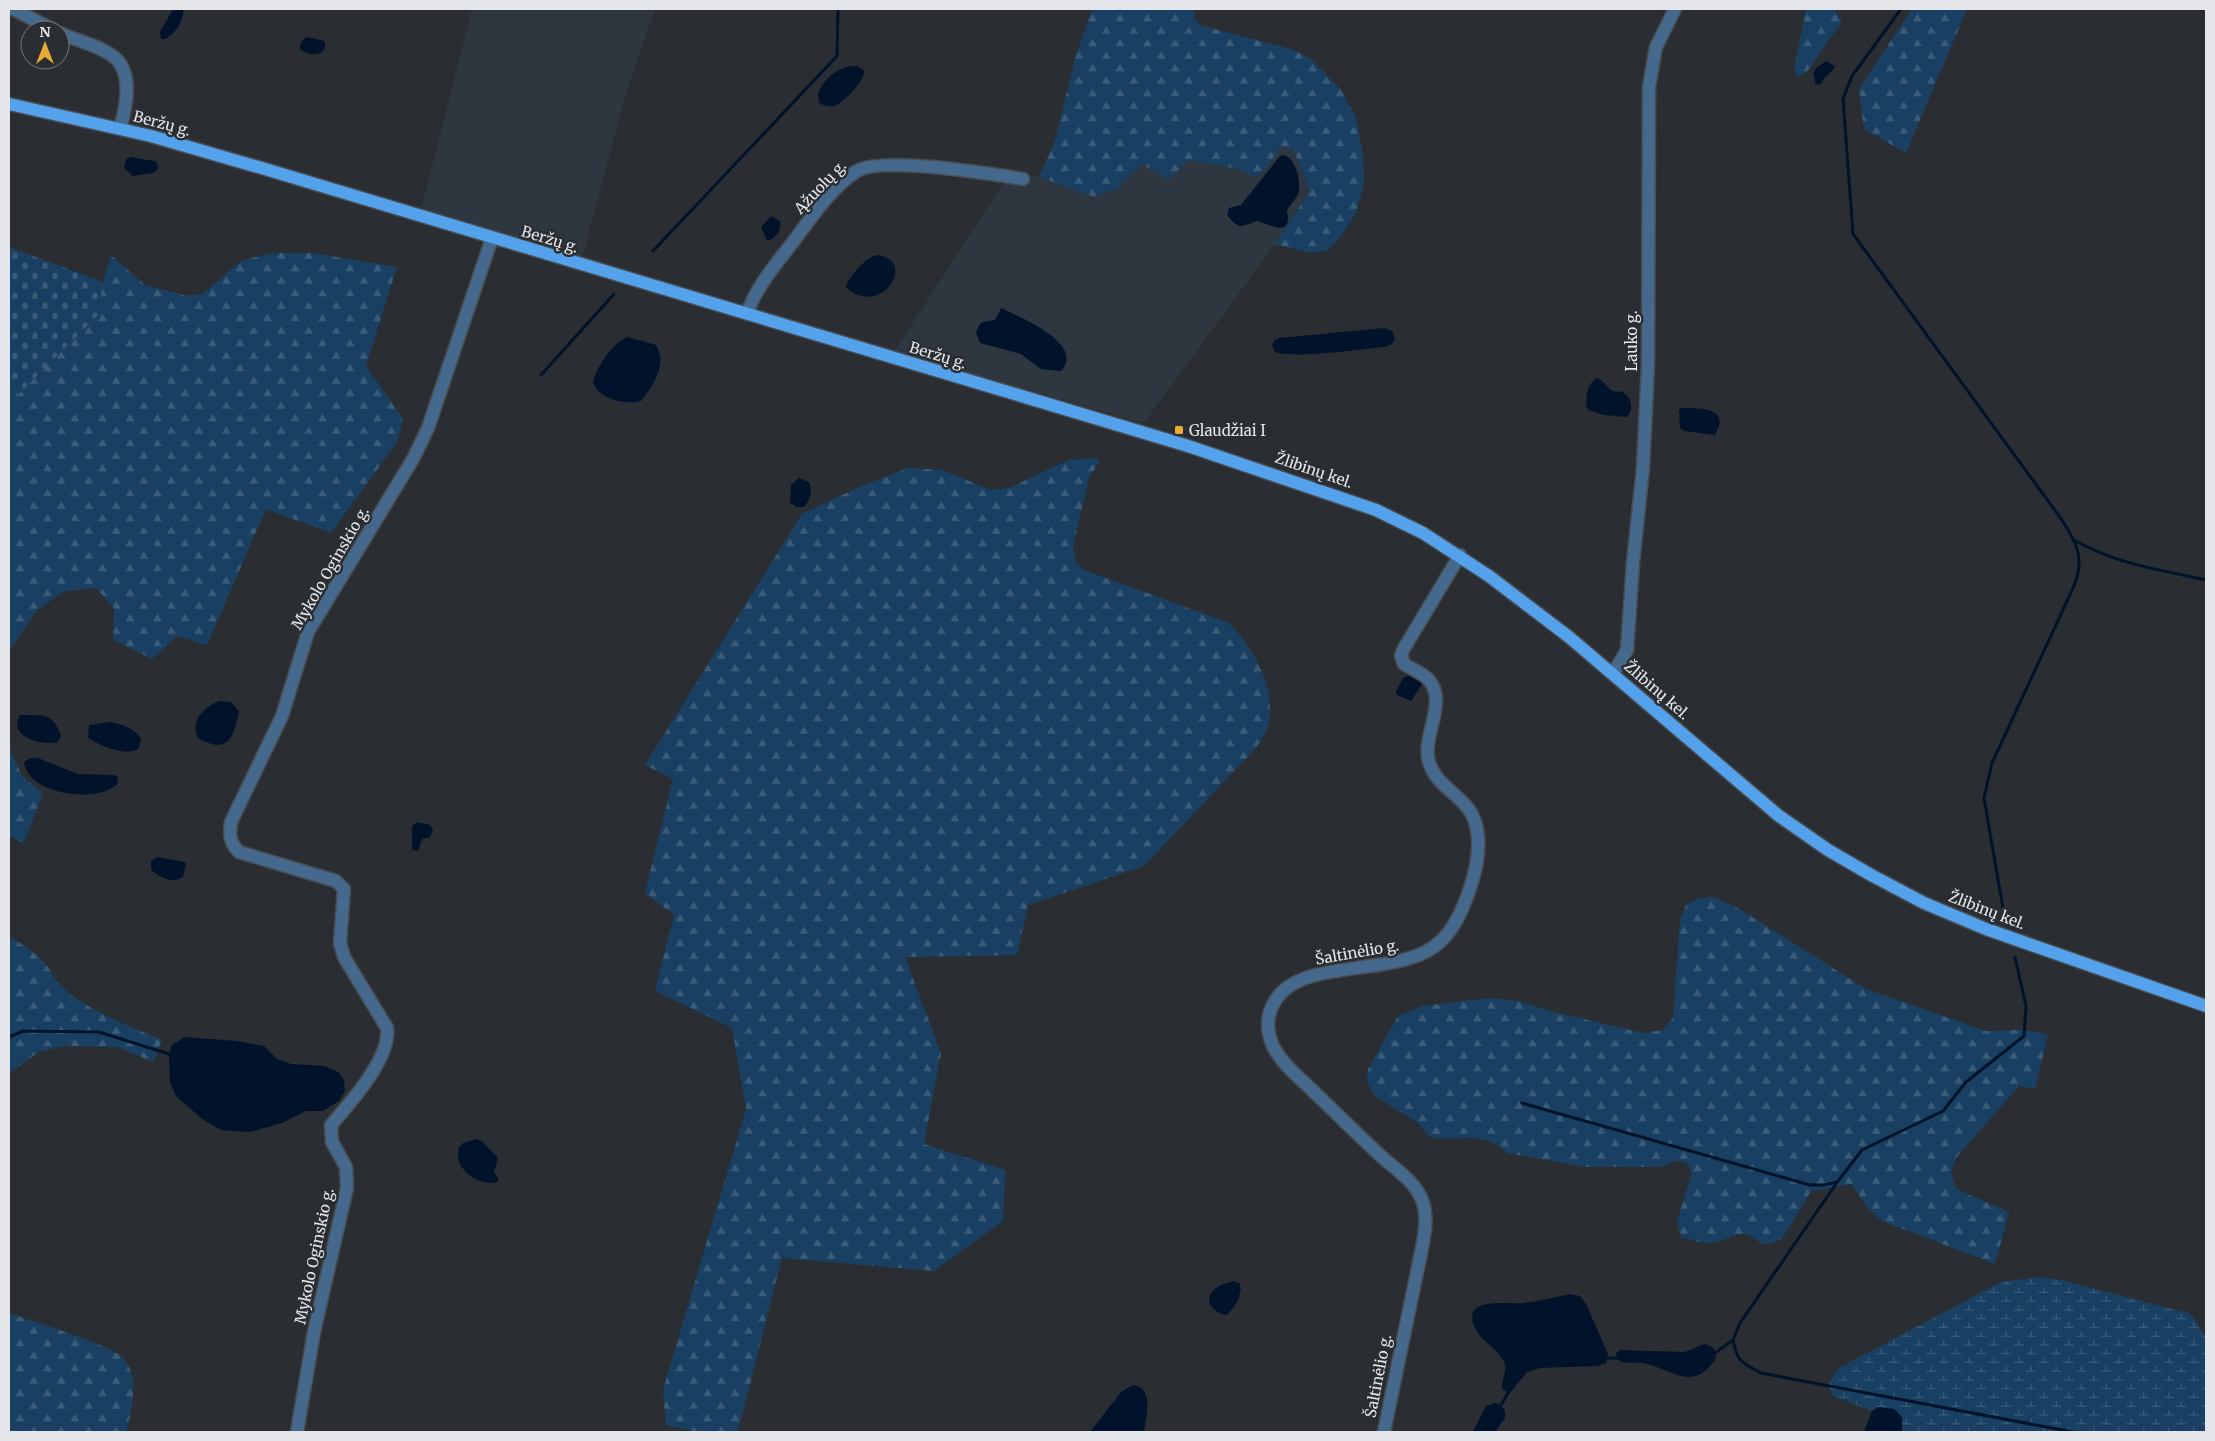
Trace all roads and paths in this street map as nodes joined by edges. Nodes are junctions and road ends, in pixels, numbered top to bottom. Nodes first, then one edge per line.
1 (13, 9) edge
2 (1675, 9) edge
3 (34, 20) edge
4 (70, 37) edge
5 (9, 104) edge
6 (120, 128) junction
7 (1023, 179) dead end
8 (492, 238) junction
9 (747, 314) junction
10 (1080, 414) joint
11 (1460, 555) junction
12 (1613, 674) junction
13 (2206, 1006) edge
14 (297, 1432) edge
15 (1384, 1432) edge

1 - 3 street
2 - 12 street, Lauko g.
4 - 6 street
5 - 6 main road, Beržų g.
6 - 8 main road, Beržų g.
7 - 9 street, Ąžuolų g.
8 - 9 main road, Beržų g.
8 - 14 street, Mykolo Oginskio g.
9 - 10 main road, Beržų g.
10 - 11 main road, Žlibinų kel.
11 - 12 main road, Žlibinų kel.
11 - 15 street, Šaltinėlio g.
12 - 13 main road, Žlibinų kel.

